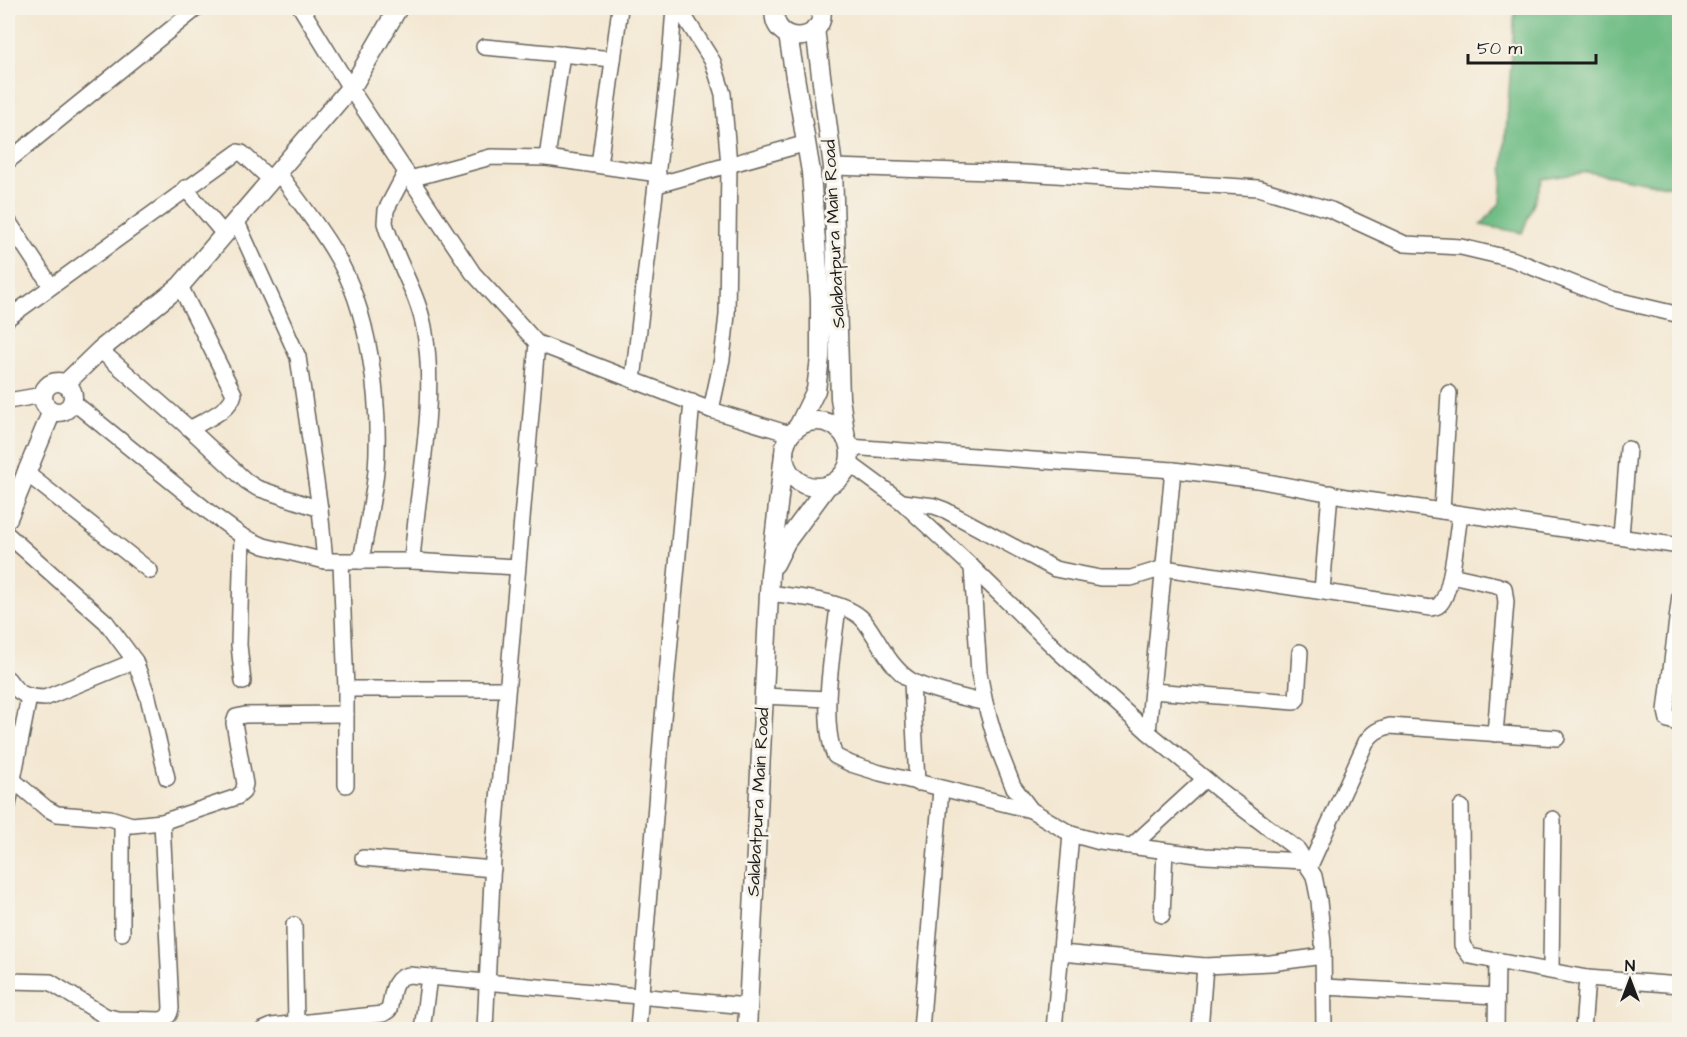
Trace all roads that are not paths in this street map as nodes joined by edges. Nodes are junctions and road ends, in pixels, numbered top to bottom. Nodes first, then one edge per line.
1 (197, 8) edge
2 (301, 8) edge
3 (398, 8) edge
4 (620, 8) edge
5 (674, 8) edge
6 (679, 8) edge
7 (775, 8) edge
8 (821, 8) edge
9 (815, 29) junction
10 (788, 35) junction
11 (484, 47) dead end
12 (562, 54) junction
13 (613, 59) junction
14 (350, 88) junction
15 (807, 143) junction
16 (547, 158) junction
17 (8, 161) edge
18 (599, 165) junction
19 (729, 165) junction
20 (833, 166) junction
21 (274, 176) junction
22 (408, 176) junction
23 (657, 179) junction
24 (185, 188) junction
25 (236, 220) junction
26 (8, 221) edge
27 (224, 234) junction
28 (51, 286) junction
29 (180, 286) junction
30 (1680, 315) edge
31 (8, 318) edge
32 (537, 343) junction
33 (100, 350) junction
34 (633, 380) junction
35 (65, 384) junction
36 (1449, 393) dead end
37 (8, 401) edge
38 (72, 401) junction
39 (692, 402) junction
40 (47, 403) junction
41 (711, 410) junction
42 (190, 429) junction
43 (794, 431) junction
44 (1628, 449) dead end
45 (848, 450) junction
46 (784, 454) junction
47 (1173, 470) junction
48 (26, 472) junction
49 (828, 485) junction
50 (1330, 493) junction
51 (902, 502) junction
52 (320, 509) junction
53 (1442, 511) junction
54 (1460, 514) junction
55 (8, 518) edge
56 (8, 535) edge
57 (242, 536) junction
58 (1621, 536) junction
59 (1680, 546) edge
60 (325, 561) junction
61 (362, 561) junction
62 (412, 561) junction
63 (341, 562) junction
64 (517, 567) junction
65 (972, 567) junction
66 (1164, 568) junction
67 (150, 571) dead end
68 (770, 574) junction
69 (1451, 575) junction
70 (1322, 591) junction
71 (769, 593) junction
72 (1680, 594) edge
73 (838, 606) junction
74 (1300, 652) dead end
75 (135, 660) junction
76 (8, 679) edge
77 (243, 682) dead end
78 (912, 682) junction
79 (346, 689) junction
80 (507, 689) junction
81 (1152, 692) junction
82 (763, 696) junction
83 (29, 697) junction
84 (828, 699) junction
85 (985, 703) junction
86 (346, 714) junction
87 (1680, 724) edge
88 (1148, 732) junction
89 (1495, 734) junction
90 (1557, 738) dead end
91 (167, 778) dead end
92 (1205, 779) junction
93 (13, 780) junction
94 (917, 783) junction
95 (346, 785) dead end
96 (941, 789) junction
97 (8, 805) edge
98 (1461, 807) dead end
99 (1031, 810) junction
100 (1553, 819) dead end
101 (162, 822) junction
102 (122, 823) junction
103 (1071, 834) junction
104 (1132, 846) junction
105 (1165, 851) junction
106 (363, 858) dead end
107 (1307, 864) junction
108 (493, 869) junction
109 (1162, 915) dead end
110 (294, 925) dead end
111 (122, 933) dead end
112 (1061, 953) junction
113 (1323, 956) junction
114 (1497, 960) junction
115 (1205, 966) junction
116 (1551, 970) junction
117 (429, 977) junction
118 (1587, 978) junction
119 (8, 981) edge
120 (487, 982) junction
121 (1680, 985) edge
122 (1324, 987) junction
123 (1496, 996) junction
124 (640, 997) junction
125 (747, 1006) junction
126 (296, 1023) junction
127 (348, 1023) edge
128 (263, 1029) edge
129 (422, 1029) edge
130 (485, 1029) edge
131 (638, 1029) edge
132 (747, 1029) edge
133 (921, 1029) edge
134 (1054, 1029) edge
135 (1200, 1029) edge
136 (1324, 1029) edge
137 (1496, 1029) edge
138 (1583, 1029) edge

1 - 17 street
2 - 14 street
3 - 14 street
4 - 13 street
5 - 23 street
6 - 19 street
7 - 10 street, Salabatpura Main Road
8 - 9 street
9 - 10 street
9 - 20 street, Salabatpura Main Road
10 - 15 street, Salabatpura Main Road
11 - 12 street
12 - 13 street
12 - 16 street
13 - 18 street
14 - 21 street
14 - 22 street
15 - 19 street
15 - 43 street, Salabatpura Main Road
16 - 18 street
16 - 22 street
18 - 23 street
19 - 23 street
19 - 41 street
20 - 30 street
20 - 45 street, Salabatpura Main Road
21 - 24 street
21 - 25 street
21 - 61 street
22 - 32 street
22 - 62 street
23 - 34 street
24 - 27 street
24 - 28 street
25 - 27 street
25 - 52 street
26 - 28 street
27 - 29 street
28 - 31 street
29 - 33 street
29 - 42 street
32 - 34 street
32 - 64 street
33 - 35 street
33 - 42 street
34 - 39 street
35 - 38 street
35 - 40 street
36 - 53 street
37 - 40 street
38 - 40 street
38 - 57 street
39 - 41 street
39 - 124 street
40 - 48 street
41 - 43 street
42 - 52 street
43 - 45 street
43 - 46 street
44 - 58 street
45 - 47 street
45 - 49 street
45 - 51 street
46 - 49 street
46 - 68 street, Salabatpura Main Road
47 - 50 street
47 - 66 street
48 - 55 street
48 - 67 street
49 - 68 street
50 - 53 street
50 - 70 street
51 - 65 street
51 - 66 street
52 - 60 street
53 - 54 street
54 - 58 street
54 - 69 street
56 - 75 street
57 - 60 street
57 - 77 street
58 - 59 street
60 - 63 street
61 - 62 street
61 - 63 street
62 - 64 street
63 - 79 street
64 - 80 street
65 - 85 street
65 - 88 street
66 - 70 street
66 - 81 street
68 - 71 street, Salabatpura Main Road
69 - 70 street
69 - 89 street
71 - 73 street
71 - 82 street, Salabatpura Main Road
72 - 87 street
73 - 78 street
73 - 84 street
74 - 81 street
75 - 83 street
75 - 91 street
76 - 83 street
78 - 85 street
78 - 94 street
79 - 80 street
79 - 86 street
80 - 108 street
81 - 88 street
82 - 84 street
82 - 125 street, Salabatpura Main Road
83 - 93 street
84 - 94 street
85 - 99 street
86 - 95 street
86 - 101 street
88 - 92 street
89 - 90 street
89 - 107 street
92 - 104 street
92 - 107 street
93 - 97 street
93 - 102 street
94 - 96 street
96 - 99 street
96 - 133 street
98 - 114 street
99 - 103 street
100 - 116 street
101 - 102 street
101 - 119 street
102 - 111 street
103 - 104 street
103 - 112 street
104 - 105 street
105 - 107 street
105 - 109 street
106 - 108 street
107 - 113 street
108 - 120 street
110 - 126 street
112 - 115 street
112 - 134 street
113 - 115 street
113 - 122 street
114 - 116 street
114 - 123 street
115 - 135 street
116 - 118 street
117 - 120 street
117 - 127 street
117 - 129 street
118 - 121 street
118 - 138 street
120 - 124 street
120 - 130 street
122 - 123 street
122 - 136 street
123 - 137 street
124 - 125 street
124 - 131 street
125 - 132 street, Salabatpura Main Road
126 - 127 street
126 - 128 street

